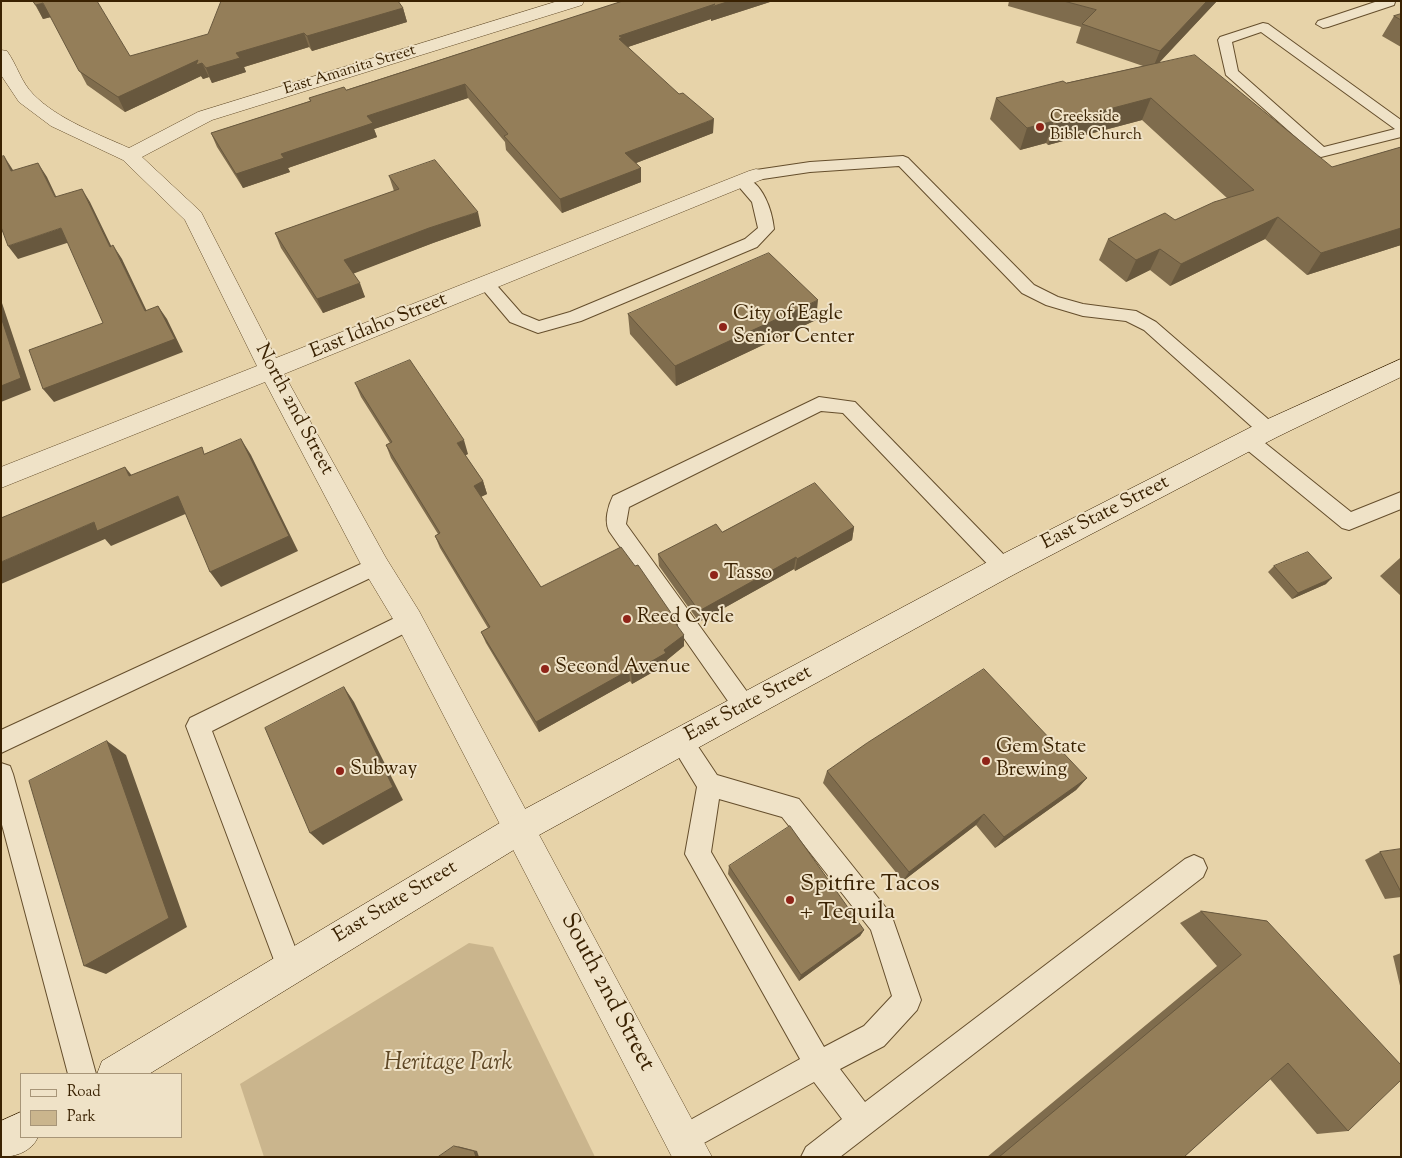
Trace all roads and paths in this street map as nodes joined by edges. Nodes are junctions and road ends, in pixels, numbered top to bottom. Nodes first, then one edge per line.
1 (576, 1) edge
2 (1387, 1) edge
3 (1323, 24) dead end
4 (1, 55) edge
5 (1401, 127) edge
6 (1401, 132) edge
7 (130, 156) junction
8 (749, 178) junction
9 (486, 284) junction
10 (271, 371) junction
11 (1398, 372) edge
12 (1258, 435) junction
13 (1, 478) edge
14 (1401, 500) edge
15 (376, 566) junction
16 (1003, 567) junction
17 (409, 620) junction
18 (745, 707) junction
19 (681, 741) junction
20 (1, 742) edge
21 (1, 774) edge
22 (709, 786) junction
23 (518, 829) junction
24 (1194, 868) dead end
25 (290, 968) junction
26 (819, 1065) junction
27 (82, 1073) edge
28 (117, 1073) edge
29 (862, 1122) junction
30 (20, 1131) edge
31 (1, 1143) edge
32 (688, 1148) edge
33 (816, 1157) edge

1 - 7 street, East Amanita Street
2 - 3 lane
4 - 7 street, North 2nd Street
5 - 6 lane
7 - 10 street, North 2nd Street
8 - 9 street, East Idaho Street
8 - 9 lane
8 - 12 lane
9 - 10 street, East Idaho Street
10 - 13 street, East Idaho Street
10 - 15 street, North 2nd Street
11 - 12 street, East State Street
12 - 14 lane
12 - 16 street, East State Street
15 - 17 street, North 2nd Street
15 - 20 lane
16 - 18 street, East State Street
16 - 18 lane
17 - 23 street, North 2nd Street
17 - 25 lane
18 - 19 street, East State Street
19 - 22 lane
19 - 23 street, East State Street
21 - 27 lane
22 - 26 lane
22 - 26 lane
23 - 25 street, East State Street
23 - 32 street, South 2nd Street
24 - 29 lane
25 - 28 street, East State Street
26 - 29 lane
26 - 32 lane
29 - 33 lane
30 - 31 street

